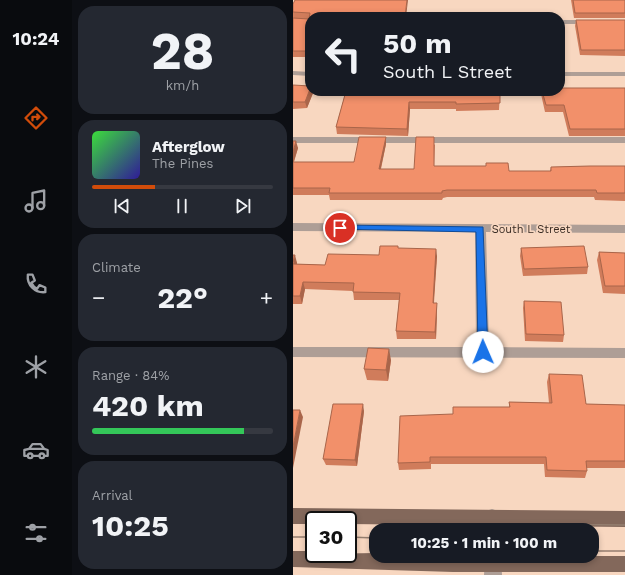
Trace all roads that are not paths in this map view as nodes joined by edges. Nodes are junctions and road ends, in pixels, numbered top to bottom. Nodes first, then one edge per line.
1 (565, 22) edge
2 (625, 22) edge
3 (293, 74) edge
4 (305, 74) edge
5 (565, 74) edge
6 (625, 74) edge
7 (293, 140) edge
8 (625, 140) edge
9 (293, 227) edge
10 (480, 229) junction
11 (625, 229) edge
12 (293, 352) edge
13 (483, 352) junction
14 (625, 353) edge
15 (293, 516) edge
16 (625, 519) edge
17 (467, 523) edge
18 (519, 523) edge
19 (293, 559) edge
20 (625, 564) edge
21 (493, 565) edge

1 - 2 street
3 - 4 street
5 - 6 street
7 - 8 street
9 - 10 street, South L Street
10 - 11 street, South L Street
10 - 13 street
12 - 13 street
13 - 14 street
15 - 17 main road
16 - 18 main road
19 - 21 main road
20 - 21 main road

